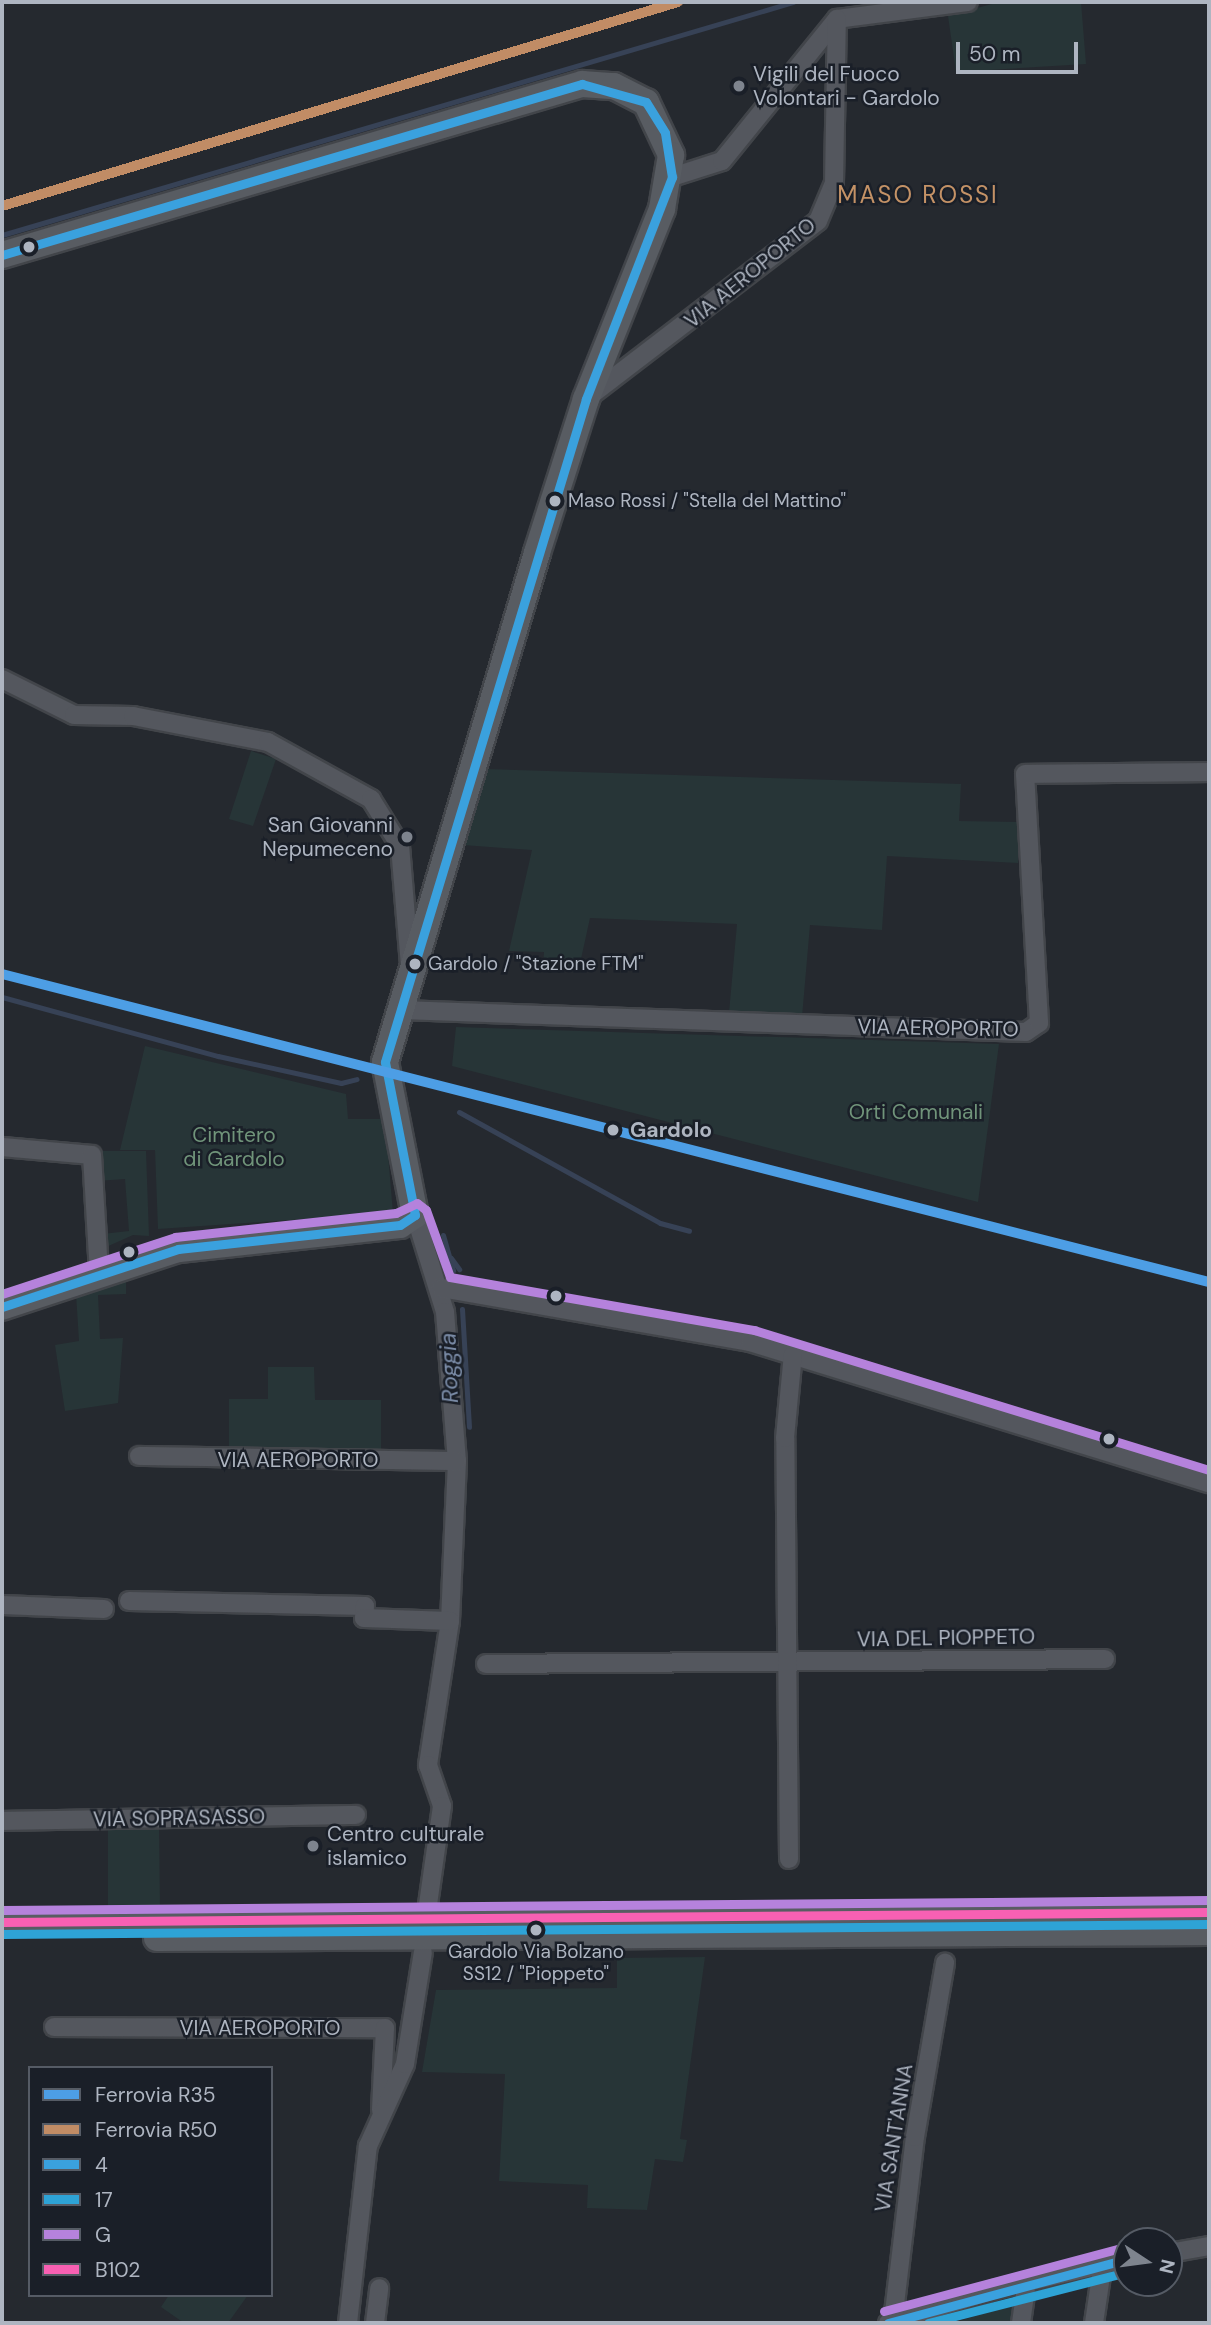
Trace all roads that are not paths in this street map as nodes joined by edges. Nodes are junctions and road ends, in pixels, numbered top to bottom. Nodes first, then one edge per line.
1 (968, 2) edge
2 (837, 19) junction
3 (672, 177) junction
4 (2, 255) edge
5 (586, 398) junction
6 (2, 680) edge
7 (1209, 772) edge
8 (412, 971) junction
9 (401, 1010) junction
10 (2, 1147) edge
11 (415, 1215) junction
12 (99, 1272) junction
13 (441, 1288) junction
14 (2, 1307) edge
15 (793, 1354) junction
16 (139, 1457) dead end
17 (457, 1461) junction
18 (1209, 1483) edge
19 (129, 1601) dead end
20 (2, 1605) edge
21 (104, 1609) dead end
22 (450, 1621) junction
23 (1105, 1659) dead end
24 (787, 1662) junction
25 (486, 1664) dead end
26 (356, 1815) dead end
27 (2, 1821) edge
28 (789, 1859) dead end
29 (1209, 1903) edge
30 (428, 1904) dead end
31 (1089, 1912) junction
32 (1209, 1912) edge
33 (2, 1922) edge
34 (1209, 1933) edge
35 (2, 1939) edge
36 (423, 1952) dead end
37 (945, 1964) dead end
38 (54, 2027) dead end
39 (382, 2110) junction
40 (1209, 2246) edge
41 (1183, 2251) edge
42 (1113, 2261) edge
43 (1103, 2263) junction
44 (1027, 2281) junction
45 (379, 2288) dead end
46 (890, 2322) edge
47 (348, 2323) edge
48 (375, 2323) edge
49 (1021, 2323) edge
50 (1094, 2323) edge

1 - 2 street
2 - 3 street
2 - 5 street, VIA AEROPORTO
3 - 4 main road
3 - 5 main road
5 - 8 main road
6 - 8 street
7 - 9 street, VIA AEROPORTO
8 - 9 main road
9 - 11 main road
10 - 12 street
11 - 12 main road
11 - 13 street
12 - 14 main road
13 - 15 street
13 - 17 street
15 - 18 street
15 - 24 street
16 - 17 street, VIA AEROPORTO
17 - 22 street
19 - 22 street
20 - 21 street
22 - 30 street
23 - 24 street, VIA DEL PIOPPETO
24 - 25 street, VIA DEL PIOPPETO
24 - 28 street
26 - 27 street, VIA SOPRASASSO
29 - 31 main road
31 - 32 main road
31 - 33 main road
34 - 35 main road
36 - 39 street, VIA AEROPORTO
37 - 46 street, VIA SANT'ANNA
38 - 39 street, VIA AEROPORTO
39 - 47 street, VIA AEROPORTO
40 - 41 street
42 - 43 street, VIA SANT'ANNA
43 - 44 street, VIA SANT'ANNA
43 - 50 street
44 - 46 street, VIA SANT'ANNA
44 - 49 street
45 - 48 street

